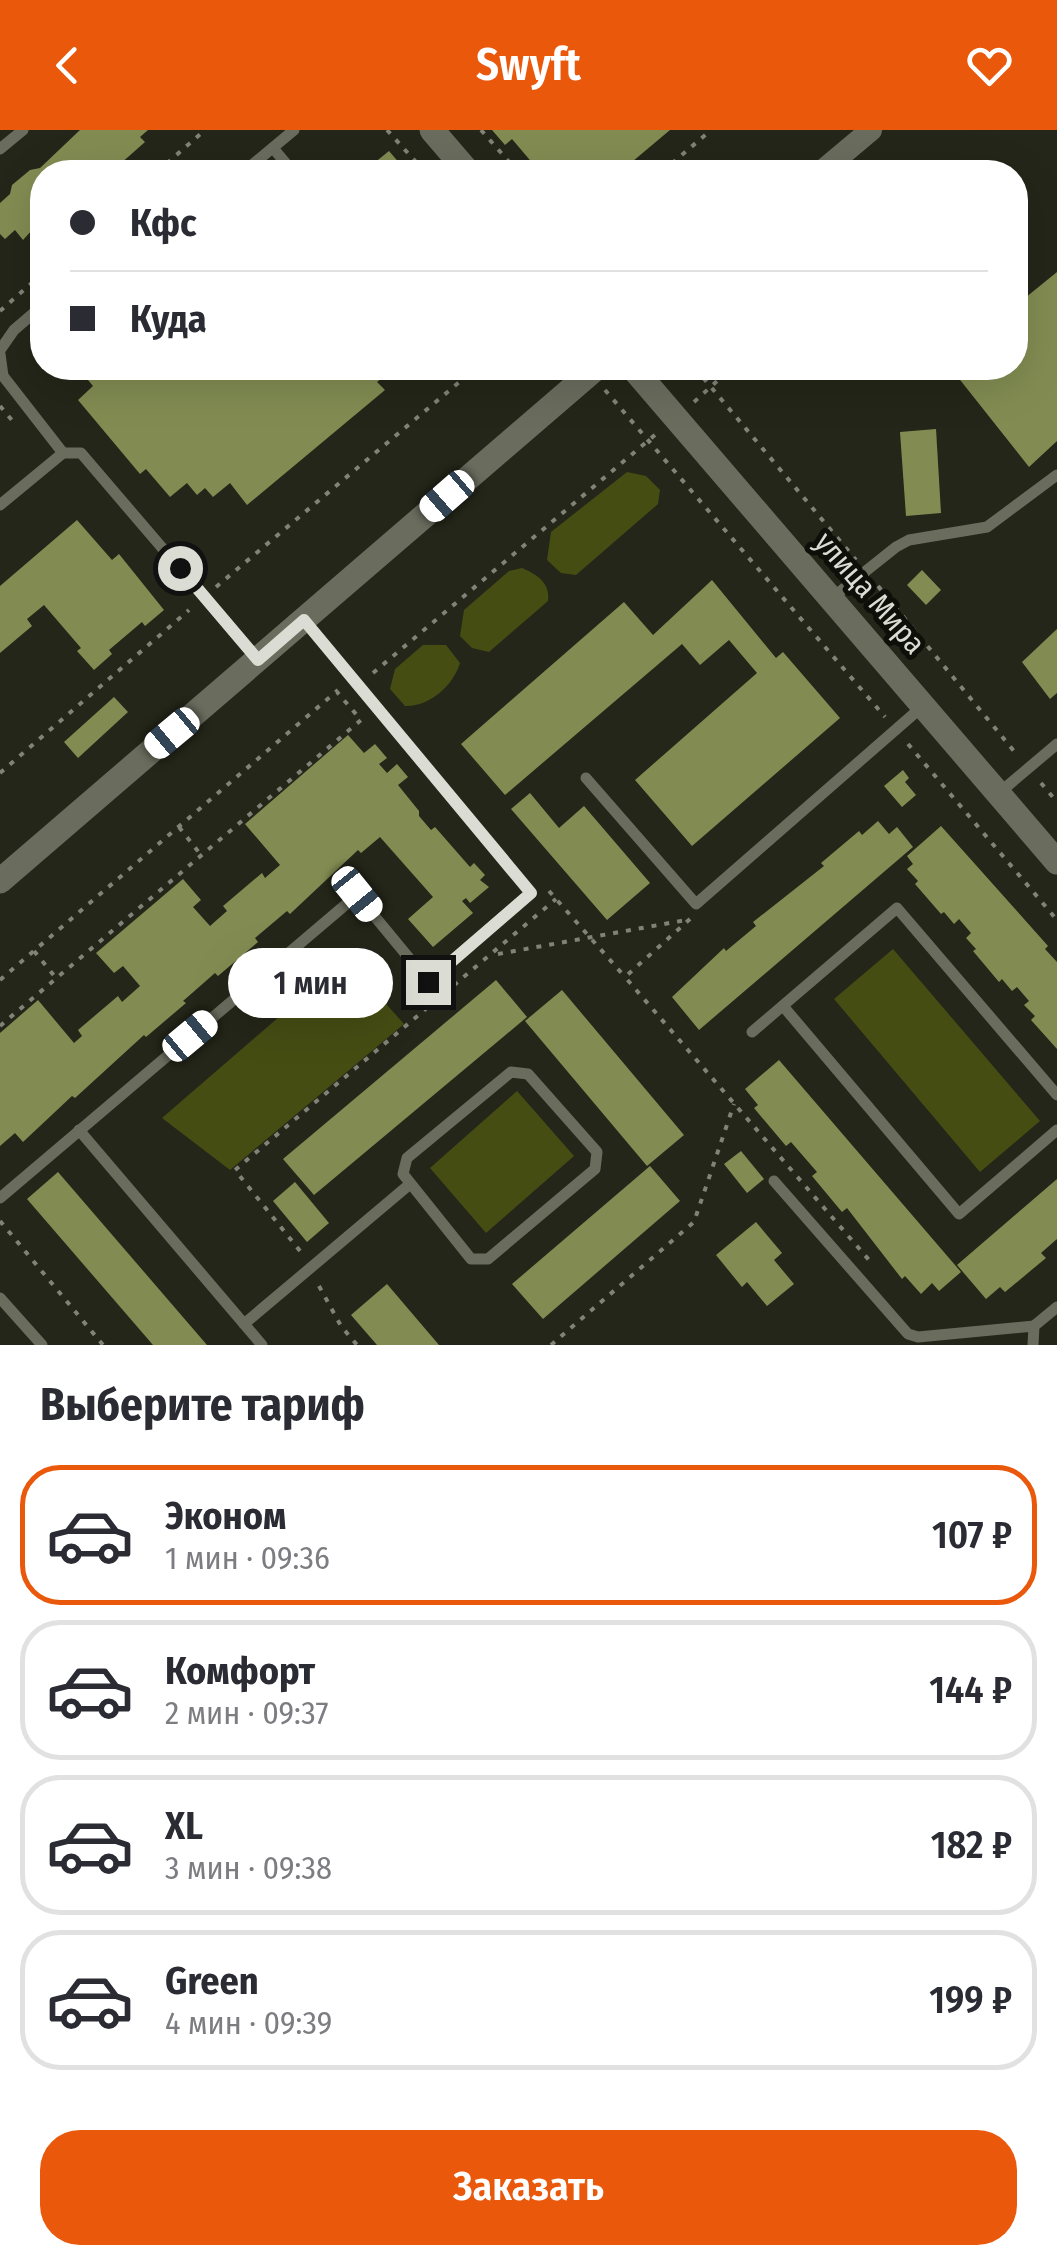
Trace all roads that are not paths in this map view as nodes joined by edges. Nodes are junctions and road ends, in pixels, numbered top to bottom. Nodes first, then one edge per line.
1 (23, 130) edge
2 (294, 130) edge
3 (432, 130) edge
4 (871, 130) edge
5 (273, 148) junction
6 (0, 149) edge
7 (258, 160) edge
8 (282, 160) edge
9 (458, 160) edge
10 (836, 160) edge
11 (30, 316) edge
12 (0, 352) edge
13 (581, 380) edge
14 (643, 380) edge
15 (63, 453) junction
16 (1057, 474) edge
17 (0, 505) edge
18 (832, 598) junction
19 (304, 620) junction
20 (258, 660) junction
21 (924, 705) junction
22 (1057, 744) edge
23 (586, 778) dead end
24 (998, 793) junction
25 (1057, 862) edge
26 (0, 881) edge
27 (783, 1006) junction
28 (752, 1032) dead end
29 (1057, 1096) edge
30 (79, 1130) junction
31 (1057, 1130) edge
32 (774, 1181) dead end
33 (410, 1184) junction
34 (0, 1198) edge
35 (0, 1298) edge
36 (1057, 1307) edge
37 (244, 1324) junction
38 (1034, 1326) junction
39 (36, 1343) edge
40 (262, 1345) edge
41 (1033, 1345) edge

1 - 6 lane
2 - 5 lane
3 - 9 street
4 - 10 street
5 - 7 lane
5 - 8 lane
11 - 12 lane
12 - 15 lane
13 - 19 street
14 - 18 street, улица Мира
15 - 17 lane
15 - 20 lane
16 - 18 lane
18 - 21 street, улица Мира
19 - 20 street
19 - 30 lane
20 - 26 street
21 - 23 lane
21 - 24 street, улица Мира
22 - 24 lane
24 - 25 street, улица Мира
27 - 28 lane
27 - 29 lane
27 - 31 lane
30 - 34 lane
30 - 37 lane
32 - 38 lane
33 - 33 lane
33 - 37 lane
35 - 39 lane
36 - 38 lane
37 - 40 lane
38 - 41 lane

